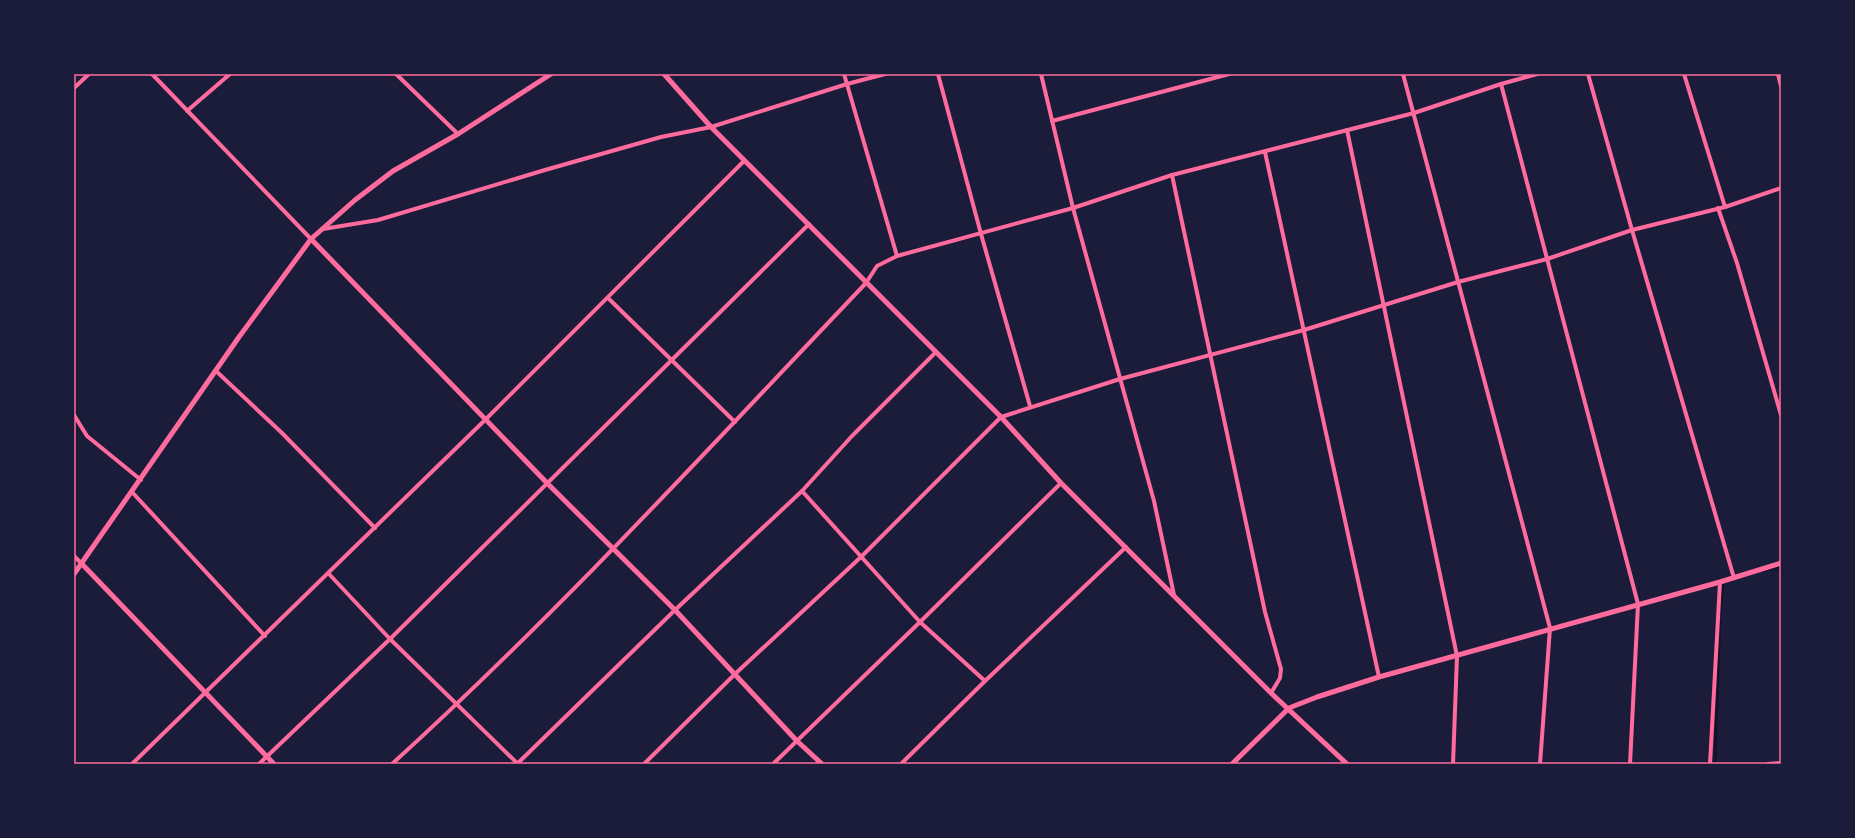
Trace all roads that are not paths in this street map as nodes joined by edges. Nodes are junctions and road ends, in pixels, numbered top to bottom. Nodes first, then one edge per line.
1 (89, 74) edge
2 (152, 74) edge
3 (230, 74) edge
4 (396, 74) edge
5 (551, 74) edge
6 (664, 74) edge
7 (844, 74) edge
8 (885, 74) edge
9 (938, 74) edge
10 (1041, 74) edge
11 (1229, 74) edge
12 (1403, 74) edge
13 (1537, 74) edge
14 (1588, 74) edge
15 (1684, 74) edge
16 (1778, 74) edge
17 (847, 84) junction
18 (1501, 84) junction
19 (1781, 86) edge
20 (74, 88) edge
21 (187, 110) junction
22 (1414, 113) junction
23 (1052, 121) junction
24 (711, 127) junction
25 (1346, 130) junction
26 (458, 134) junction
27 (1265, 152) junction
28 (744, 161) junction
29 (1172, 175) junction
30 (1781, 188) edge
31 (1725, 206) junction
32 (1073, 208) junction
33 (1718, 208) junction
34 (809, 224) junction
35 (323, 229) junction
36 (1632, 230) junction
37 (981, 234) junction
38 (311, 239) junction
39 (897, 256) junction
40 (1548, 258) junction
41 (1458, 282) junction
42 (866, 283) junction
43 (608, 298) junction
44 (1383, 304) junction
45 (1304, 330) junction
46 (936, 353) junction
47 (1209, 355) junction
48 (672, 360) junction
49 (216, 371) junction
50 (1120, 378) junction
51 (1030, 406) junction
52 (74, 415) edge
53 (1781, 415) edge
54 (1001, 417) junction
55 (485, 420) junction
56 (735, 422) junction
57 (141, 480) junction
58 (547, 483) junction
59 (1061, 483) junction
60 (802, 491) junction
61 (132, 492) junction
62 (375, 528) junction
63 (1126, 547) junction
64 (612, 549) junction
65 (74, 556) edge
66 (862, 556) junction
67 (1781, 563) edge
68 (82, 564) junction
69 (74, 574) edge
70 (329, 574) junction
71 (1734, 578) junction
72 (1720, 582) junction
73 (1174, 595) junction
74 (1638, 604) junction
75 (675, 610) junction
76 (920, 622) junction
77 (1550, 628) junction
78 (265, 636) junction
79 (390, 639) junction
80 (1457, 656) junction
81 (735, 674) junction
82 (1379, 677) junction
83 (985, 681) junction
84 (1271, 693) junction
85 (205, 694) junction
86 (458, 704) junction
87 (1289, 708) junction
88 (796, 740) junction
89 (267, 756) junction
90 (1781, 763) edge
91 (132, 764) edge
92 (259, 764) edge
93 (274, 764) edge
94 (392, 764) edge
95 (517, 764) edge
96 (644, 764) edge
97 (773, 764) edge
98 (822, 764) edge
99 (901, 764) edge
100 (1232, 764) edge
101 (1347, 764) edge
102 (1454, 764) edge
103 (1540, 764) edge
104 (1630, 764) edge
105 (1710, 764) edge
106 (1768, 764) edge

1 - 20 street
2 - 21 street
3 - 21 street
4 - 26 street
5 - 26 street
6 - 24 street
7 - 17 street
8 - 17 street
9 - 37 street
10 - 23 street
11 - 23 street
12 - 22 street
13 - 18 street
14 - 36 street
15 - 31 street
16 - 19 street
17 - 24 street
17 - 39 street
18 - 22 street
18 - 40 street
21 - 38 street
22 - 25 street
22 - 41 street
23 - 32 street
24 - 28 street
24 - 35 street
25 - 27 street
25 - 44 street
26 - 35 street
27 - 29 street
27 - 45 street
28 - 34 street
28 - 43 street
29 - 32 street
29 - 47 street
30 - 31 street
31 - 33 street
32 - 37 street
32 - 50 street
33 - 36 street
33 - 53 street
34 - 42 street
34 - 48 street
35 - 38 street
36 - 40 street
36 - 71 street
37 - 39 street
37 - 51 street
38 - 49 street
38 - 55 street
39 - 42 street
40 - 41 street
40 - 74 street
41 - 44 street
41 - 77 street
42 - 46 street
42 - 56 street
43 - 48 street
43 - 55 street
44 - 45 street
44 - 80 street
45 - 47 street
45 - 82 street
46 - 54 street
46 - 60 street
47 - 50 street
47 - 84 street
48 - 56 street
48 - 58 street
49 - 57 street
49 - 62 street
50 - 51 street
50 - 73 street
51 - 54 street
52 - 57 street
54 - 59 street
54 - 66 street
55 - 58 street
55 - 62 street
56 - 64 street
57 - 61 street
58 - 64 street
58 - 79 street
59 - 63 street
59 - 76 street
60 - 66 street
60 - 75 street
61 - 68 street
61 - 78 street
62 - 70 street
63 - 73 street
63 - 83 street
64 - 75 street
64 - 86 street
65 - 68 street
66 - 76 street
66 - 81 street
67 - 71 street
68 - 69 street
68 - 85 street
70 - 78 street
70 - 79 street
71 - 72 street
72 - 74 street
72 - 105 street
73 - 84 street
74 - 77 street
74 - 104 street
75 - 81 street
75 - 95 street
76 - 83 street
76 - 88 street
77 - 80 street
77 - 103 street
78 - 85 street
79 - 86 street
79 - 89 street
80 - 82 street
80 - 102 street
81 - 88 street
81 - 96 street
82 - 87 street
83 - 99 street
84 - 87 street
85 - 89 street
85 - 91 street
86 - 94 street
86 - 95 street
87 - 100 street
87 - 101 street
88 - 97 street
88 - 98 street
89 - 92 street
89 - 93 street
90 - 106 street

